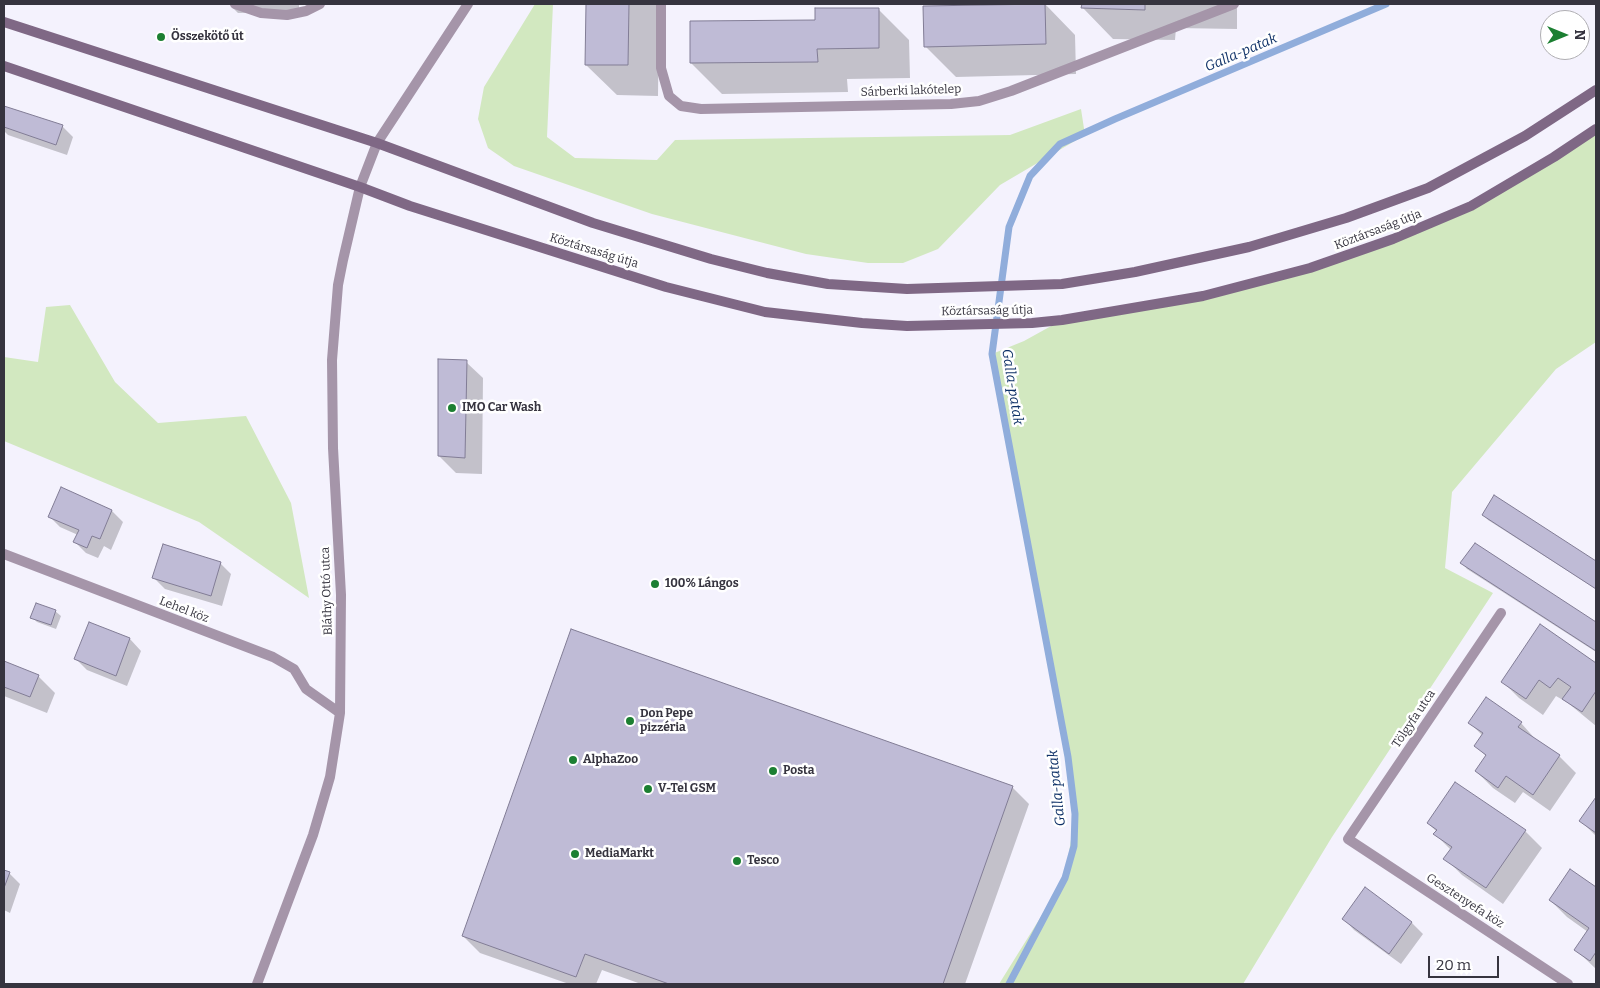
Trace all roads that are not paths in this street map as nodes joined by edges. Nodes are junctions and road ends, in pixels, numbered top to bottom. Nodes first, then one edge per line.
1 (235, 4) edge
2 (320, 4) edge
3 (468, 4) edge
4 (661, 4) edge
5 (1234, 4) edge
6 (4, 22) edge
7 (4, 66) edge
8 (1596, 90) edge
9 (1596, 129) edge
10 (377, 143) junction
11 (360, 187) junction
12 (4, 554) edge
13 (1501, 613) dead end
14 (340, 713) junction
15 (1348, 839) joint
16 (257, 984) edge
17 (1568, 984) edge

1 - 2 street
3 - 10 street, Bláthy Ottó utca
4 - 5 street, Sárberki lakótelep
6 - 10 street
7 - 11 street
8 - 10 street, Köztársaság útja
9 - 11 street, Köztársaság útja
10 - 11 street, Bláthy Ottó utca
11 - 14 street, Bláthy Ottó utca
12 - 14 street, Lehel köz
13 - 15 street, Tölgyfa utca
14 - 16 street, Bláthy Ottó utca
15 - 17 street, Gesztenyefa köz

